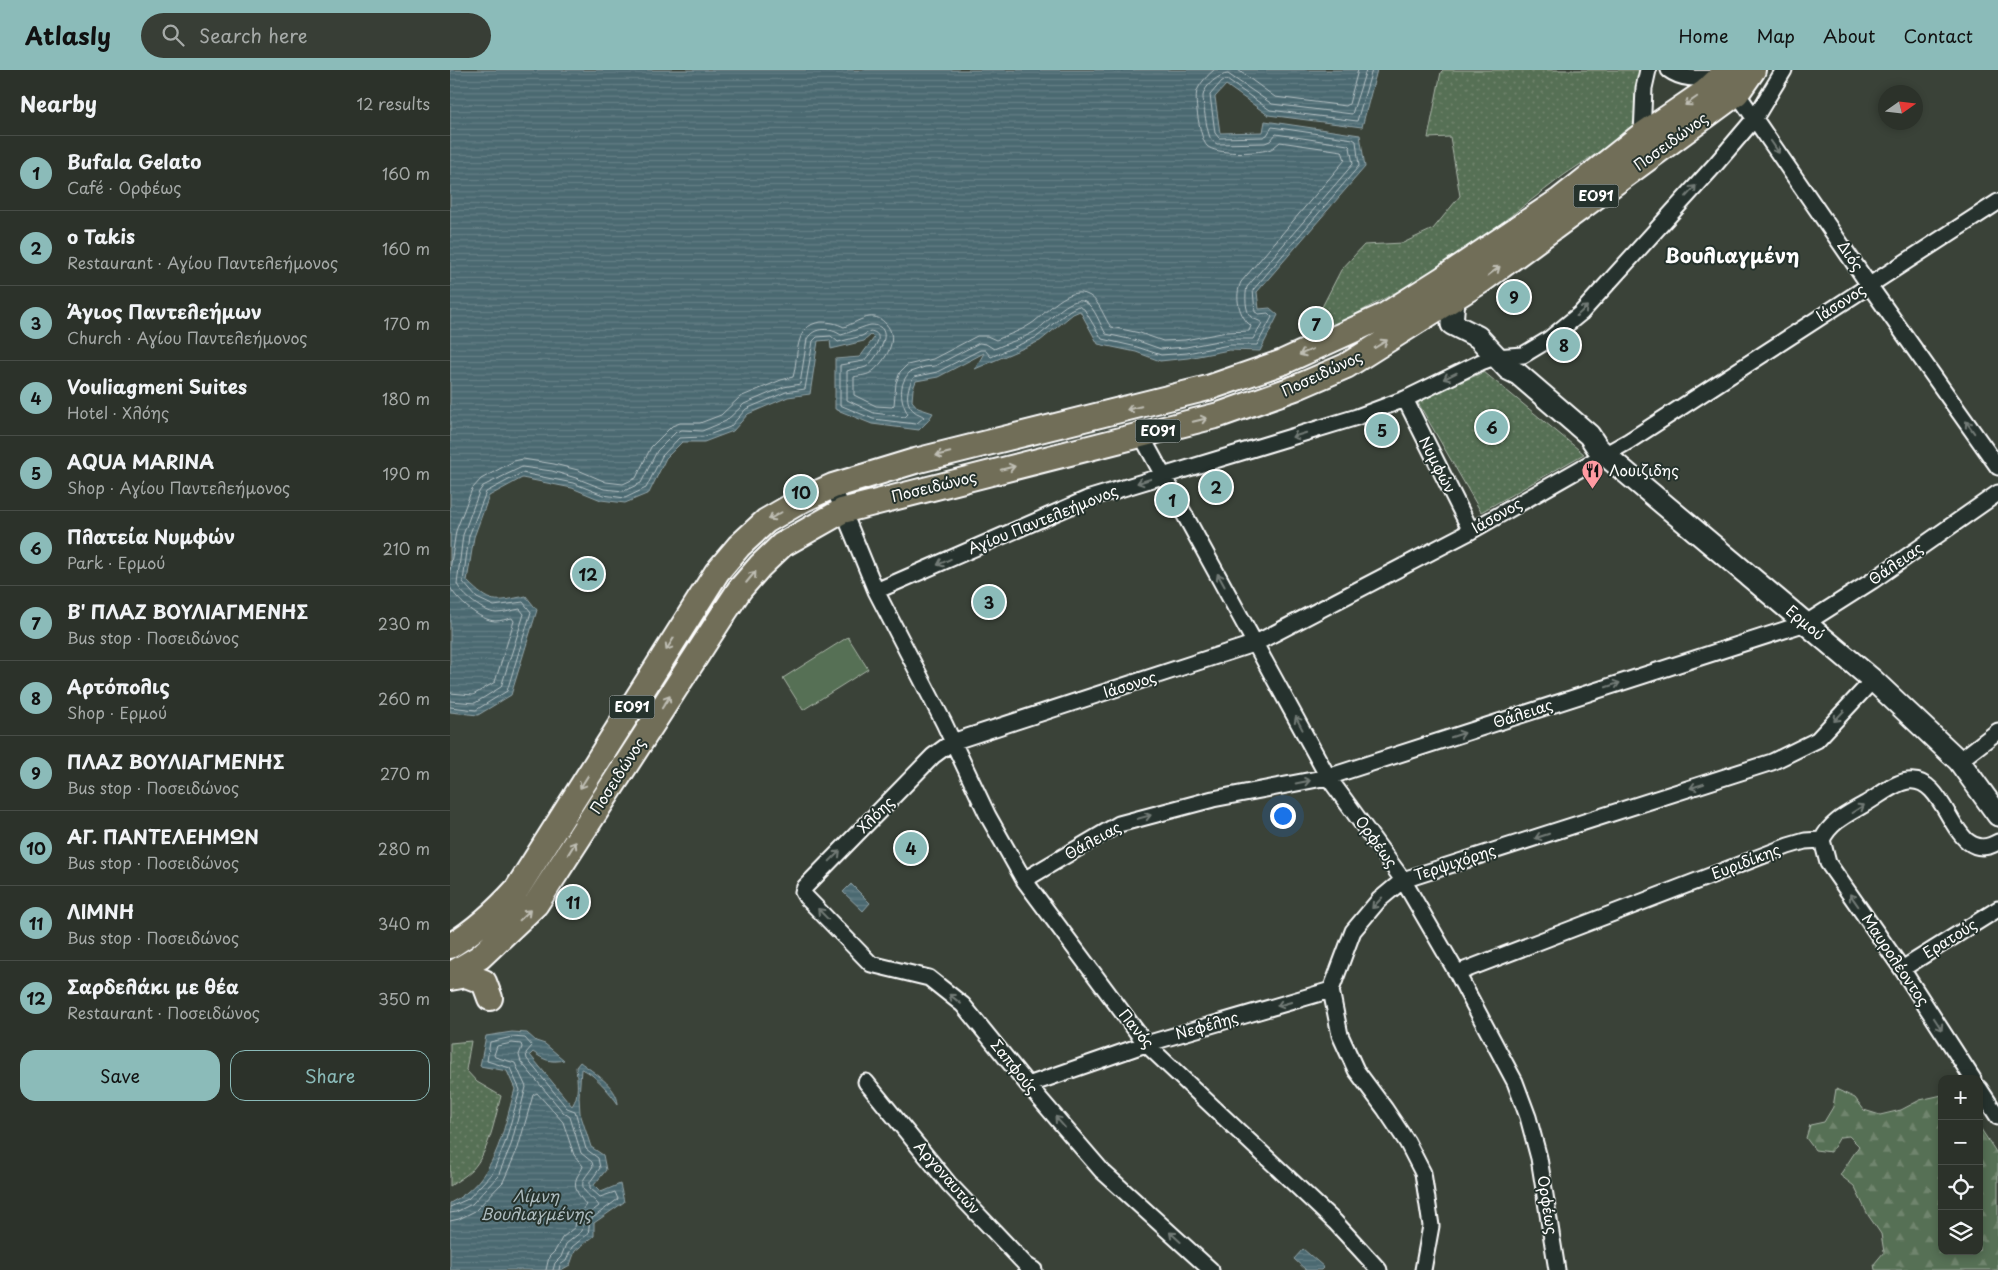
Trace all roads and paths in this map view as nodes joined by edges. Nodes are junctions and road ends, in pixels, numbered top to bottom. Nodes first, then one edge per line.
1 (1648, 70) edge
2 (1669, 70) edge
3 (1752, 70) edge
4 (1784, 70) edge
5 (1728, 80) edge
6 (1755, 118) junction
7 (1642, 135) junction
8 (1998, 202) edge
9 (1869, 285) junction
10 (1447, 290) junction
11 (1502, 363) junction
12 (1404, 399) junction
13 (1141, 435) junction
14 (1600, 451) junction
15 (1998, 467) edge
16 (1164, 475) junction
17 (833, 486) junction
18 (1998, 493) edge
19 (842, 511) junction
20 (1471, 531) junction
21 (876, 591) junction
22 (1806, 623) junction
23 (1256, 643) junction
24 (1873, 680) junction
25 (1998, 731) edge
26 (952, 742) junction
27 (1959, 761) junction
28 (1328, 777) junction
29 (1998, 815) edge
30 (1822, 840) junction
31 (1998, 842) edge
32 (1024, 880) junction
33 (1403, 880) junction
34 (803, 892) joint
35 (1998, 909) edge
36 (488, 918) junction
37 (500, 939) junction
38 (450, 946) edge
39 (1902, 969) junction
40 (1456, 973) junction
41 (450, 977) edge
42 (1331, 990) junction
43 (490, 998) dead end
44 (1146, 1044) junction
45 (1970, 1075) edge
46 (866, 1082) dead end
47 (1028, 1085) junction
48 (1983, 1094) edge
49 (1998, 1118) edge
50 (1034, 1270) edge
51 (1211, 1270) edge
52 (1378, 1270) edge
53 (1423, 1270) edge
54 (1557, 1270) edge

1 - 7 street
2 - 5 street
3 - 5 main road, Ποσειδώνος / ΕΟ91
4 - 6 street, Αγίου Παντελεήμονος
5 - 6 street, Διός
5 -> 7 main road, Ποσειδώνος / ΕΟ91
10 -> 5 main road, Ποσειδώνος / ΕΟ91
6 -> 9 street, Διός
11 -> 6 street, Αγίου Παντελεήμονος
7 - 10 main road, Ποσειδώνος / ΕΟ91
8 - 9 street, Ιάσονος
9 - 14 street, Ιάσονος
15 -> 9 street, Διός
10 - 11 street, Ερμού
13 -> 10 main road, Ποσειδώνος / ΕΟ91
10 -> 17 main road, Ποσειδώνος / ΕΟ91
11 -> 12 street, Αγίου Παντελεήμονος
11 - 14 street, Ερμού
12 -> 16 street, Αγίου Παντελεήμονος
12 - 20 street, Νυμφών
13 - 16 street, Ορφέως
19 -> 13 main road, Ποσειδώνος / ΕΟ91
14 - 20 street, Ιάσονος
14 - 22 street, Ερμού
16 -> 21 street, Αγίου Παντελεήμονος
23 -> 16 street, Ορφέως
17 - 19 street
17 -> 36 main road, Ποσειδώνος / ΕΟ91
18 - 22 street, Θάλειας
19 - 21 street
37 -> 19 main road, Ποσειδώνος / ΕΟ91
20 - 23 street, Ιάσονος
21 - 26 street
22 - 24 street, Ερμού
28 -> 22 street, Θάλειας
23 - 26 street, Ιάσονος
28 -> 23 street, Ορφέως
24 - 27 street, Ερμού
24 -> 33 street, Τερψιχόρης
25 - 27 street
26 - 32 street, Πανός
34 -> 26 street, Χλόης
27 - 29 street, Ερμού
32 -> 28 street, Θάλειας
28 - 33 street, Ορφέως
30 -> 31 street
39 -> 30 street, Μαυρολέοντος
30 - 40 street, Ευριδίκης
32 - 44 street, Πανός
33 - 40 street, Ορφέως
33 -> 42 street, Τερψιχόρης
47 -> 34 street, Σαπφούς
35 - 39 street, Ερατούς
36 - 37 main road
36 - 38 main road, Ποσειδώνος / ΕΟ91
37 - 41 main road, Ποσειδώνος / ΕΟ91
39 -> 45 street, Μαυρολέοντος
40 - 54 street, Ορφέως
41 - 43 main road
42 -> 44 street, Νεφέλης
42 - 53 street
44 - 47 street, Νεφέλης
44 - 52 street, Πανός
46 - 50 street, Αργοναυτών
51 -> 47 street, Σαπφούς
48 - 49 street

